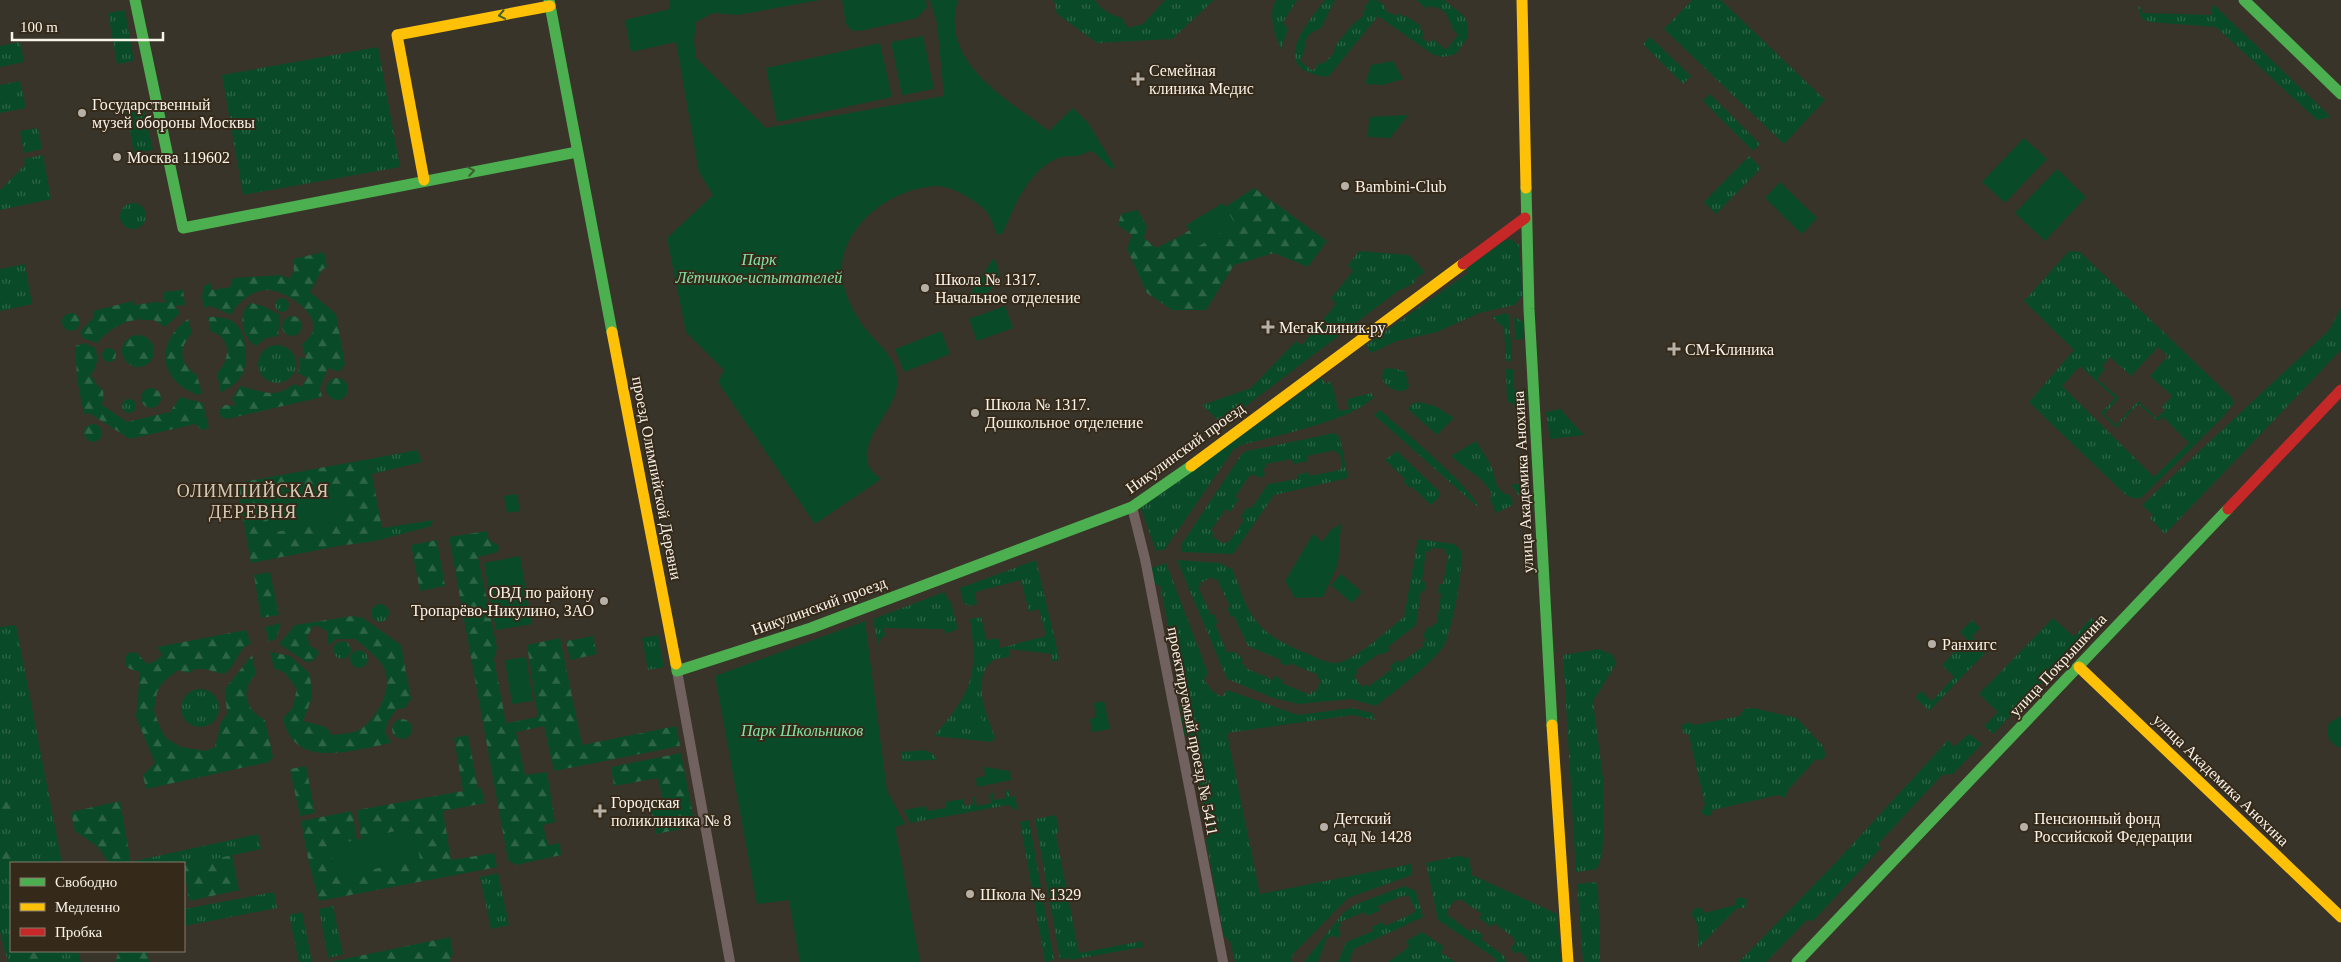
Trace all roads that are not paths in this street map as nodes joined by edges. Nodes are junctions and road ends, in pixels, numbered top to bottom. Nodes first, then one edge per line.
1 (135, 0) edge
2 (1522, 0) edge
3 (2244, 0) edge
4 (550, 3) edge
5 (2341, 94) edge
6 (577, 152) junction
7 (424, 180) junction
8 (1526, 218) junction
9 (2341, 390) edge
10 (1132, 507) junction
11 (2080, 667) junction
12 (677, 671) junction
13 (2341, 917) edge
14 (730, 962) edge
15 (1223, 962) edge
16 (1568, 962) edge
17 (1797, 962) edge

1 - 7 street
2 - 8 street, улица Академика Анохина
3 - 5 street
4 - 6 street, проезд Олимпийской Деревни
4 -> 7 street
7 -> 6 street
6 - 12 street, проезд Олимпийской Деревни
8 - 10 street, Никулинский проезд
8 - 16 street, улица Академика Анохина
9 - 11 street, улица Покрышкина
10 - 12 street, Никулинский проезд
10 - 15 street, проектируемый проезд № 5411
11 - 13 street, улица Академика Анохина
11 - 17 street, улица Покрышкина
12 - 14 street, проезд Олимпийской Деревни

